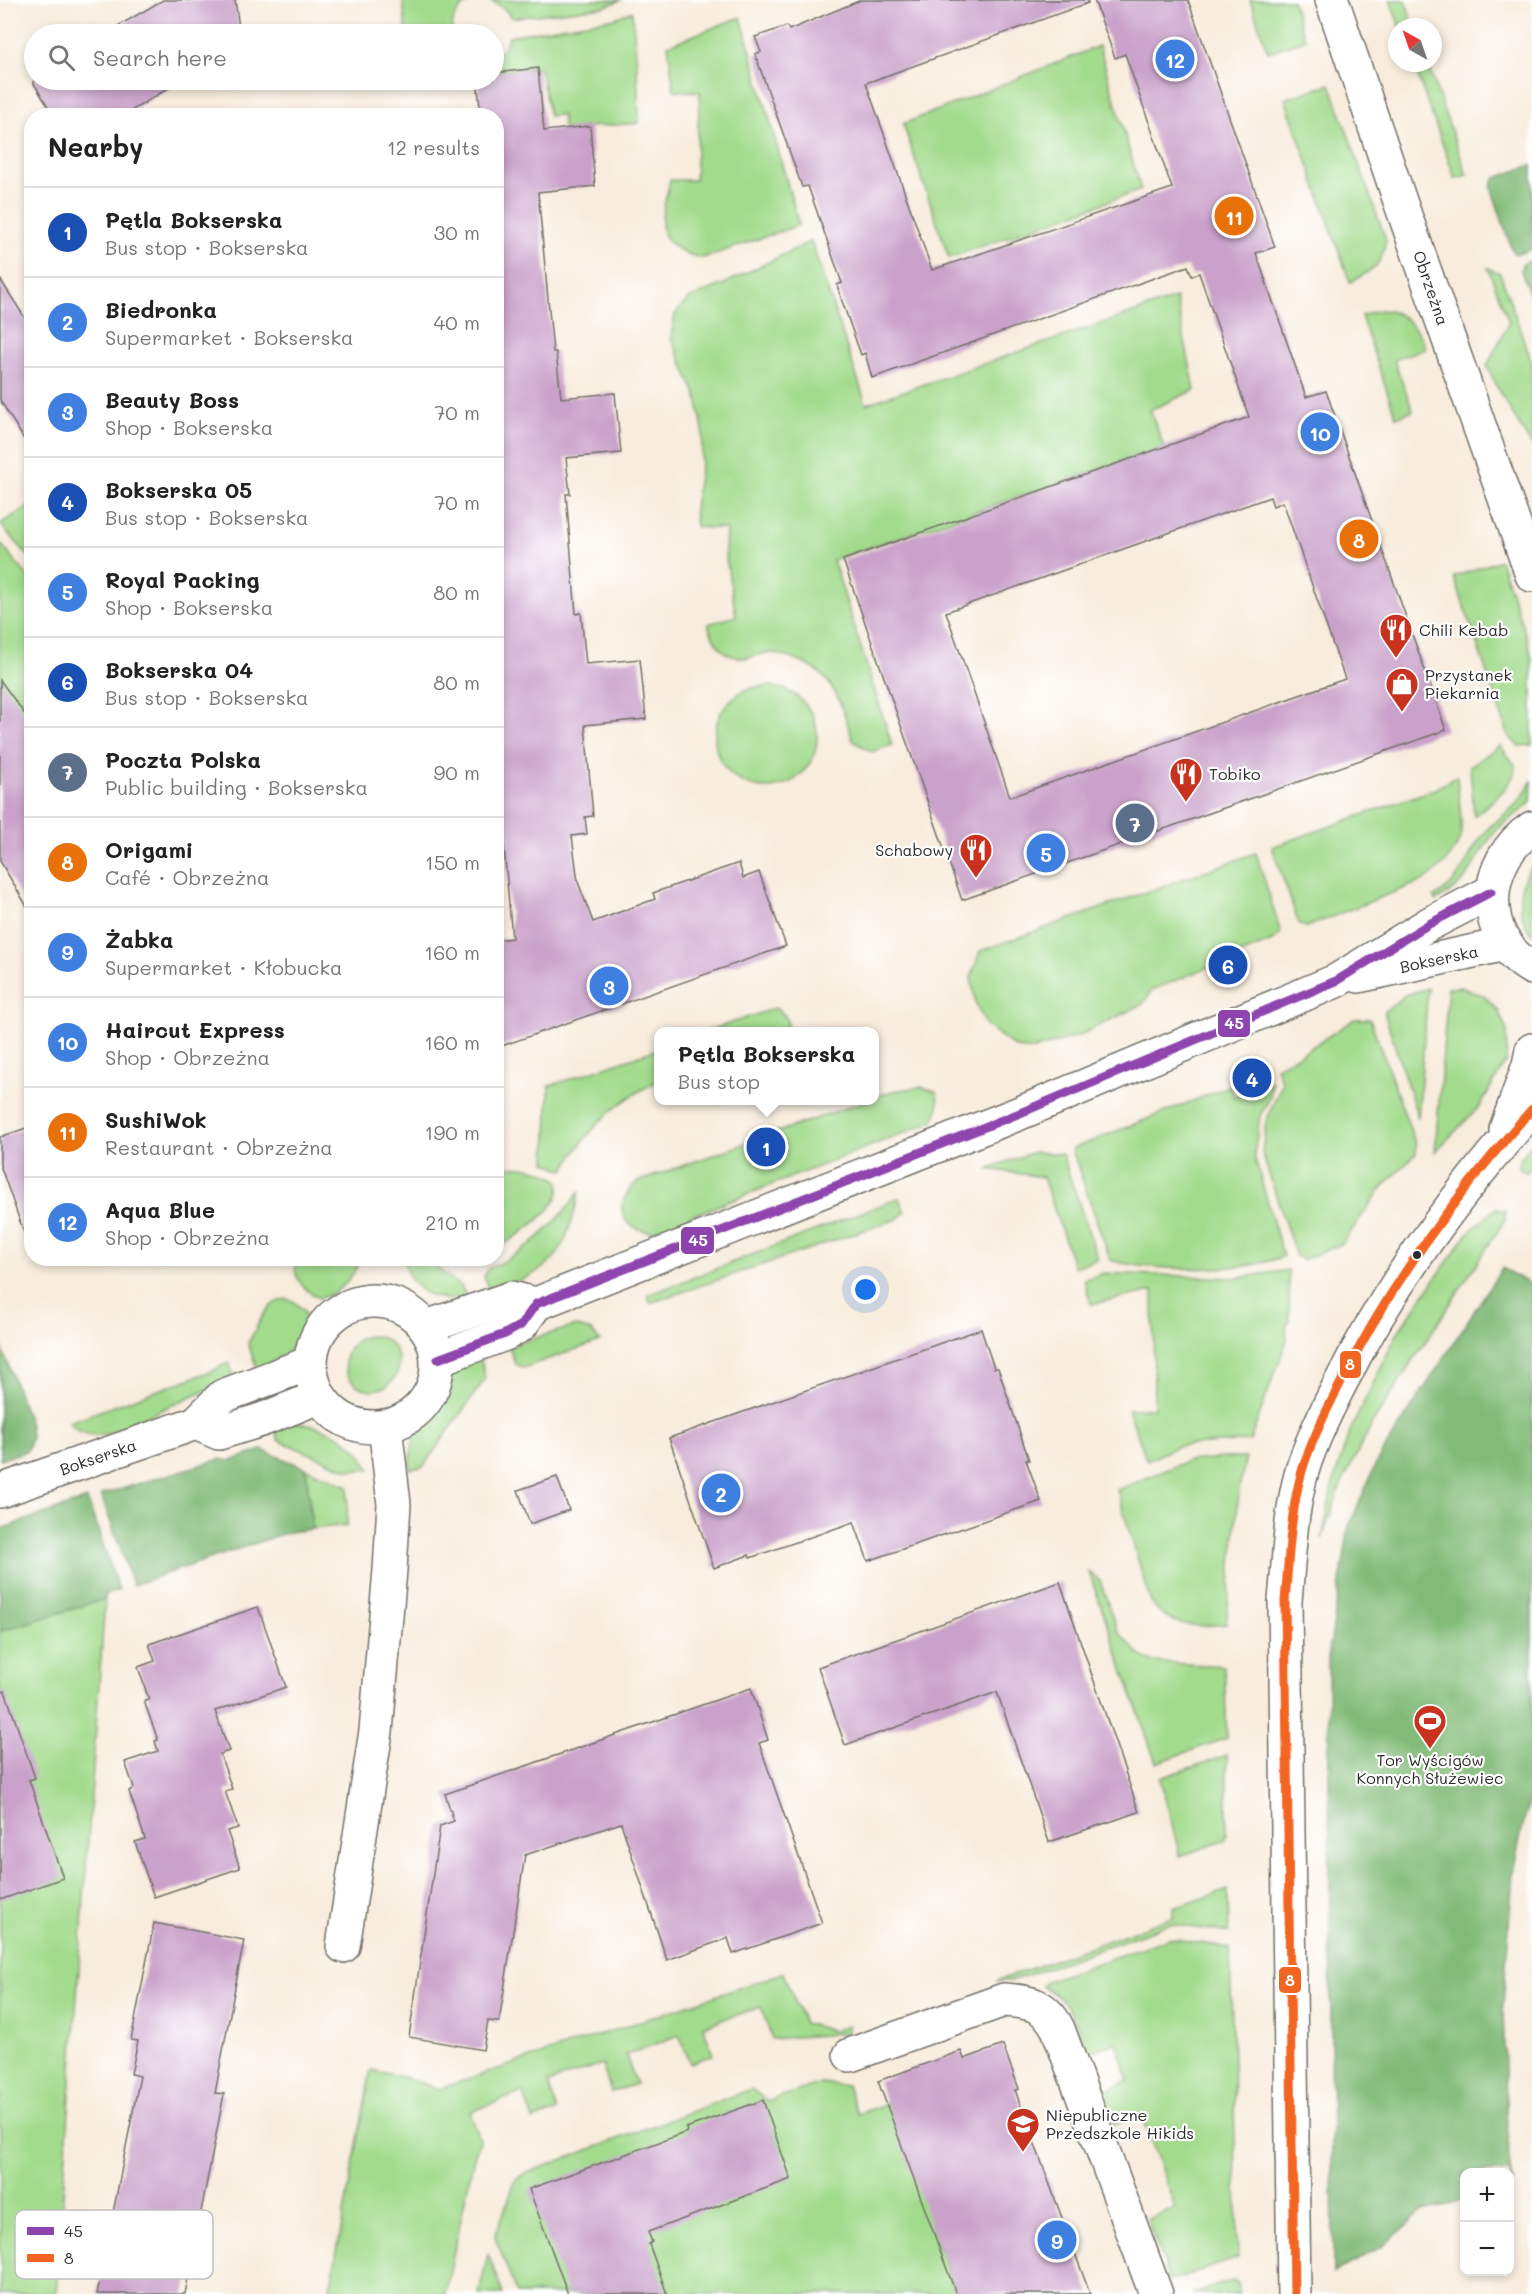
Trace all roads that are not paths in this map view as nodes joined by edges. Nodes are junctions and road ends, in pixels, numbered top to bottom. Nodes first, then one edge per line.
1 (1332, 0) edge
2 (1532, 575) edge
3 (1532, 828) edge
4 (1491, 892) junction
5 (1506, 944) junction
6 (1532, 968) edge
7 (1336, 981) junction
8 (1532, 1050) edge
9 (1532, 1109) edge
10 (1498, 1147) junction
11 (536, 1304) junction
12 (426, 1327) junction
13 (438, 1359) junction
14 (310, 1364) junction
15 (319, 1397) junction
16 (196, 1423) junction
17 (385, 1426) junction
18 (0, 1491) edge
19 (343, 1946) dead end
20 (850, 2055) dead end
21 (1156, 2294) edge
22 (1293, 2294) edge

1 - 2 street, Obrzeżna
3 - 4 street
4 - 5 street
4 - 7 street, Bokserska
5 - 6 street
5 - 7 street, Bokserska
7 - 11 street, Bokserska
8 - 10 street
9 - 10 street
10 - 22 street
11 - 12 street
11 - 13 street, Bokserska
12 - 13 street
12 - 14 street
13 - 17 street
14 - 15 street
14 - 16 street, Bokserska
15 - 16 street
15 - 17 street
16 - 18 street, Bokserska
17 - 19 street
20 - 21 street

